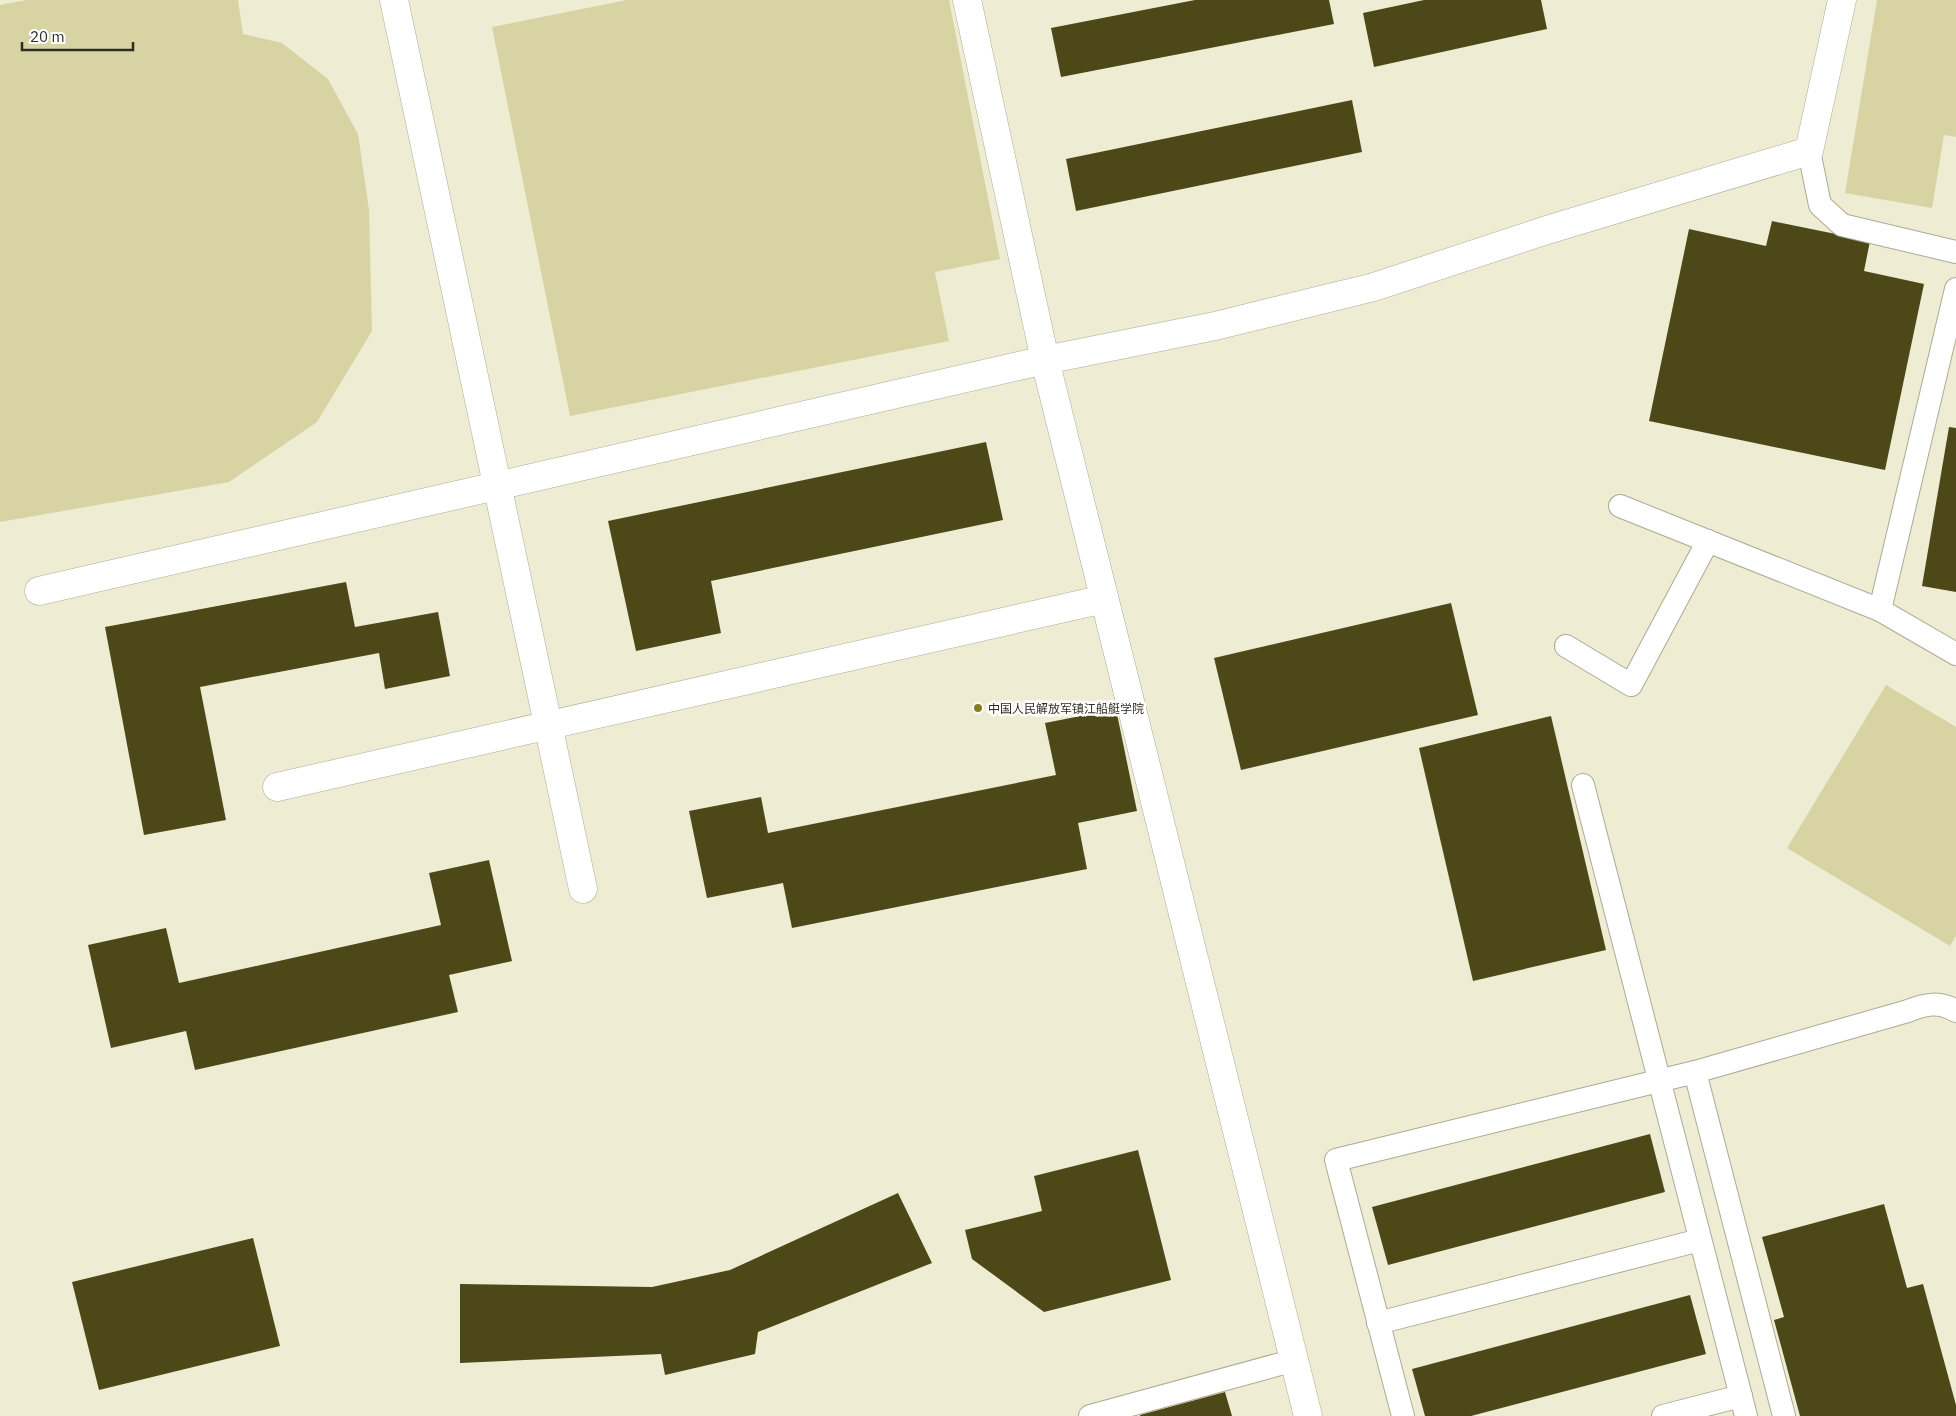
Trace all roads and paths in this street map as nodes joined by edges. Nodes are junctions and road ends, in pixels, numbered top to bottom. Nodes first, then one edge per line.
1 (394, 0) edge
2 (967, 0) edge
3 (1842, 0) edge
4 (1809, 151) junction
5 (1956, 252) edge
6 (1956, 289) edge
7 (1045, 360) junction
8 (497, 486) junction
9 (1620, 506) dead end
10 (1708, 541) junction
11 (39, 591) dead end
12 (1104, 599) junction
13 (1880, 610) junction
14 (1566, 646) dead end
15 (1956, 654) edge
16 (548, 725) junction
17 (1582, 785) dead end
18 (277, 787) dead end
19 (583, 889) dead end
20 (1956, 1011) edge
21 (1695, 1072) junction
22 (1659, 1080) junction
23 (1700, 1240) junction
24 (1378, 1323) junction
25 (1295, 1360) junction
26 (1744, 1406) edge
27 (1090, 1416) edge
28 (1308, 1416) edge
29 (1403, 1416) edge
30 (1663, 1416) edge
31 (1784, 1416) edge

1 - 8 street
2 - 7 street
3 - 4 street
4 - 5 lane
4 - 7 street
6 - 13 lane
7 - 8 street
7 - 12 street
8 - 11 street
8 - 16 street
9 - 10 lane
10 - 13 lane
10 - 14 lane
12 - 16 street
12 - 25 street
13 - 15 lane
16 - 18 street
16 - 19 street
17 - 22 lane
20 - 21 lane
21 - 22 lane
21 - 31 lane
22 - 23 lane
22 - 24 lane
23 - 24 lane
23 - 26 lane
24 - 29 lane
25 - 27 lane
25 - 28 street
26 - 30 lane

